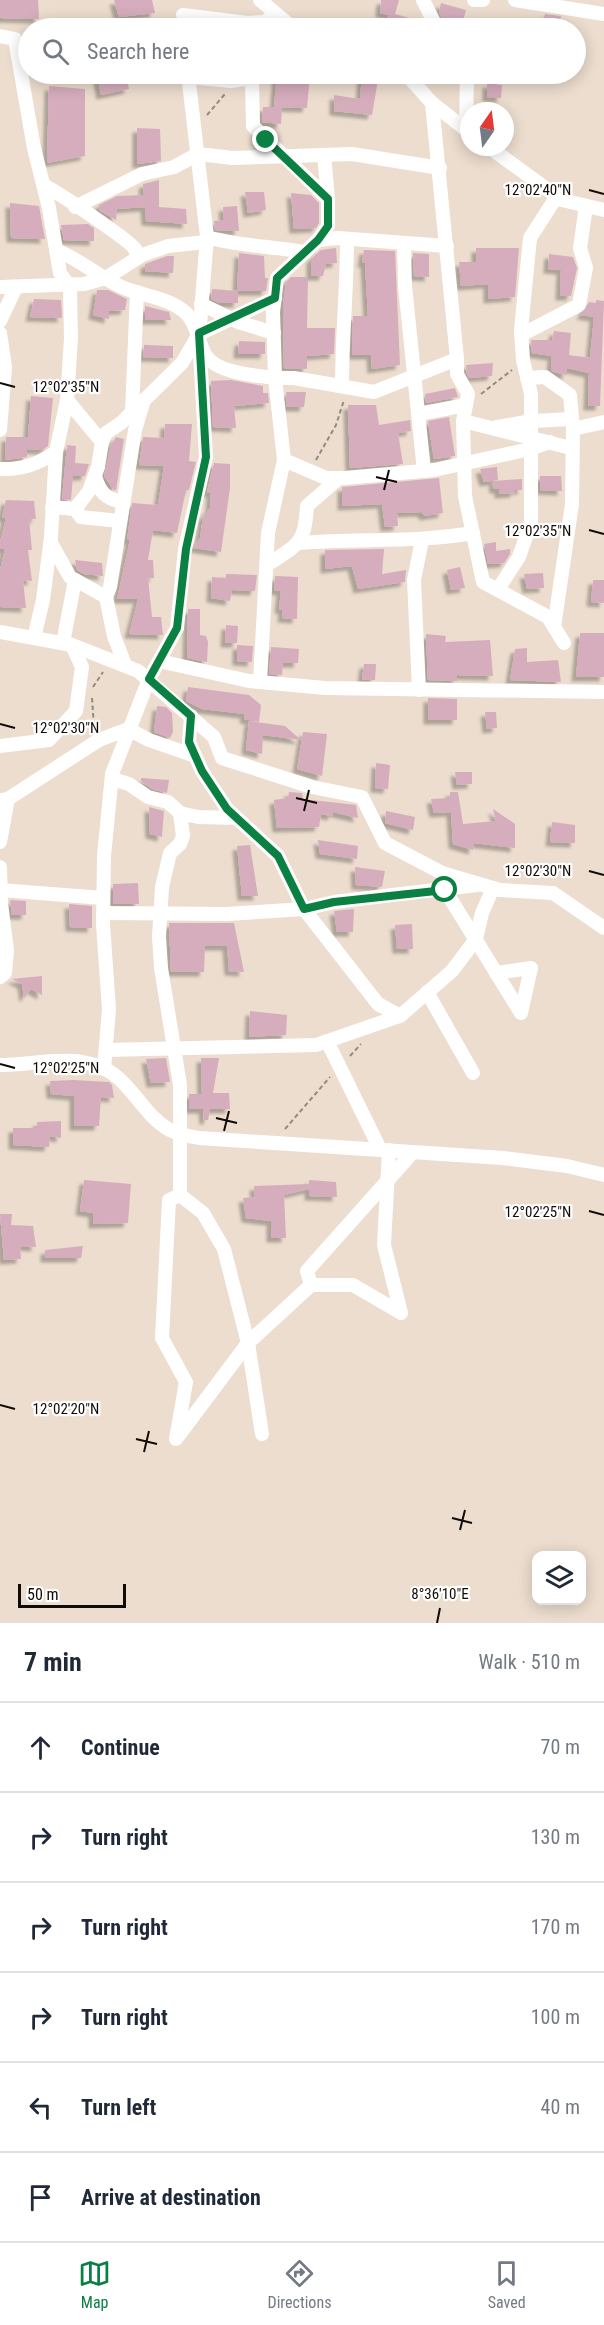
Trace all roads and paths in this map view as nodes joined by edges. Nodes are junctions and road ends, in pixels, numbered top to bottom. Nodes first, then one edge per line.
1 (260, 0) edge
2 (423, 0) edge
3 (474, 0) edge
4 (483, 0) edge
5 (515, 0) edge
6 (275, 14) junction
7 (604, 14) edge
8 (183, 15) dead end
9 (200, 18) edge
10 (270, 18) edge
11 (280, 18) edge
12 (432, 18) edge
13 (0, 36) edge
14 (18, 56) edge
15 (23, 84) edge
16 (189, 84) edge
17 (236, 84) edge
18 (252, 84) edge
19 (415, 84) edge
20 (467, 84) edge
21 (467, 102) edge
22 (432, 103) junction
23 (460, 125) edge
24 (195, 129) junction
25 (198, 154) junction
26 (324, 155) junction
27 (501, 156) edge
28 (284, 157) junction
29 (440, 168) junction
30 (43, 185) junction
31 (557, 196) junction
32 (328, 199) junction
33 (586, 206) junction
34 (75, 207) junction
35 (604, 210) edge
36 (206, 239) junction
37 (347, 239) junction
38 (318, 240) junction
39 (404, 244) junction
40 (447, 246) junction
41 (56, 250) junction
42 (303, 252) junction
43 (137, 258) junction
44 (106, 278) junction
45 (16, 286) junction
46 (0, 287) edge
47 (70, 287) junction
48 (137, 292) junction
49 (275, 298) junction
50 (201, 304) junction
51 (233, 319) junction
52 (0, 321) edge
53 (0, 333) edge
54 (199, 333) junction
55 (274, 333) junction
56 (521, 335) junction
57 (523, 356) junction
58 (2, 358) edge
59 (457, 359) junction
60 (414, 376) junction
61 (274, 378) junction
62 (527, 378) junction
63 (342, 386) junction
64 (145, 398) junction
65 (67, 400) junction
66 (466, 405) junction
67 (132, 412) junction
68 (418, 414) junction
69 (532, 421) junction
70 (462, 422) junction
71 (604, 422) edge
72 (572, 424) junction
73 (491, 428) junction
74 (0, 430) edge
75 (102, 442) junction
76 (530, 444) junction
77 (571, 448) junction
78 (56, 453) junction
79 (284, 460) junction
80 (464, 465) junction
81 (0, 469) edge
82 (424, 471) junction
83 (309, 473) junction
84 (95, 476) junction
85 (339, 478) junction
86 (122, 502) junction
87 (52, 507) junction
88 (75, 509) junction
89 (119, 521) junction
90 (473, 533) junction
91 (422, 540) junction
92 (51, 542) junction
93 (299, 543) junction
94 (267, 565) junction
95 (75, 580) junction
96 (498, 589) junction
97 (106, 597) junction
98 (554, 628) junction
99 (0, 632) edge
100 (33, 638) junction
101 (564, 643) dead end
102 (67, 644) junction
103 (159, 661) junction
104 (125, 665) junction
105 (81, 674) junction
106 (149, 679) junction
107 (260, 682) junction
108 (419, 690) junction
109 (604, 692) edge
110 (191, 716) junction
111 (128, 729) junction
112 (93, 744) junction
113 (0, 746) edge
114 (195, 756) junction
115 (112, 779) junction
116 (3, 801) edge
117 (180, 813) junction
118 (236, 818) junction
119 (0, 842) edge
120 (0, 867) edge
121 (486, 886) junction
122 (0, 890) edge
123 (445, 890) junction
124 (103, 898) junction
125 (304, 909) junction
126 (103, 913) junction
127 (161, 915) junction
128 (604, 928) edge
129 (476, 939) junction
130 (496, 973) dead end
131 (0, 976) edge
132 (427, 992) junction
133 (400, 1016) junction
134 (327, 1041) junction
135 (175, 1048) junction
136 (106, 1050) junction
137 (0, 1065) edge
138 (105, 1069) junction
139 (473, 1073) dead end
140 (181, 1135) junction
141 (385, 1150) junction
142 (413, 1152) junction
143 (604, 1175) edge
144 (389, 1179) junction
145 (180, 1195) junction
146 (311, 1285) junction
147 (248, 1343) junction
148 (262, 1434) dead end

1 - 6 street
2 - 12 street
3 - 4 street
5 - 7 street
6 - 10 street
6 - 11 street
8 - 9 street
13 - 14 street
15 - 30 street
16 - 24 street
17 - 24 path
18 - 28 street
19 - 22 street
20 - 21 street
22 - 23 street
22 - 29 street
24 - 25 street
25 - 28 street
25 - 34 street
25 - 36 street
26 - 28 street
26 - 29 street
26 - 32 street
27 - 31 street
28 - 32 street
29 - 40 street
30 - 34 street
30 - 41 street
31 - 33 street
31 - 56 street
32 - 38 street
33 - 35 street
33 - 56 street
34 - 43 street
36 - 42 street
36 - 43 street
36 - 50 street
37 - 38 street
37 - 39 street
37 - 63 street
38 - 42 street
39 - 40 street
39 - 60 street
40 - 59 street
41 - 44 street
41 - 47 street
42 - 49 street
43 - 44 street
44 - 47 street
44 - 48 street
45 - 46 street
45 - 47 street
45 - 52 street
47 - 65 street
48 - 54 street
48 - 67 street
49 - 51 street
49 - 55 street
50 - 51 street
50 - 54 street
51 - 54 street
51 - 55 street
53 - 58 street
54 - 61 street
54 - 64 street
54 - 103 street
55 - 61 street
56 - 57 street
57 - 62 street
57 - 66 path
58 - 74 street
59 - 60 street
59 - 66 street
60 - 63 street
60 - 68 street
61 - 63 street
61 - 79 street
62 - 69 street
62 - 72 street
63 - 83 path
64 - 67 street
64 - 86 street
65 - 75 street
65 - 78 street
66 - 68 street
66 - 70 street
67 - 75 street
68 - 82 street
69 - 72 street
69 - 73 street
69 - 76 street
70 - 73 street
70 - 80 street
71 - 72 street
72 - 77 street
73 - 76 street
75 - 84 street
76 - 77 street
76 - 80 street
76 - 96 street
77 - 98 street
78 - 81 street
78 - 87 street
79 - 83 street
79 - 94 street
80 - 82 street
80 - 90 street
82 - 85 street
83 - 85 street
84 - 86 street
84 - 88 street
85 - 93 street
86 - 89 street
87 - 88 street
87 - 92 street
88 - 89 street
89 - 97 street
90 - 91 street
90 - 96 street
91 - 93 street
91 - 108 street
92 - 95 street
92 - 100 street
93 - 94 street
94 - 107 street
95 - 97 street
95 - 102 street
96 - 98 street
97 - 104 street
98 - 101 street
99 - 100 street
100 - 102 street
102 - 104 street
102 - 105 street
103 - 106 street
103 - 107 street
104 - 106 street
105 - 112 path
105 - 113 street
106 - 110 street
106 - 111 street
107 - 108 street
108 - 109 street
110 - 114 street
110 - 121 street
111 - 112 street
111 - 114 street
111 - 115 street
112 - 116 street
114 - 118 street
115 - 117 street
115 - 124 street
116 - 119 street
117 - 118 street
117 - 127 street
118 - 125 street
120 - 122 street
121 - 123 street
121 - 128 street
121 - 129 street
122 - 124 street
122 - 131 street
123 - 125 street
123 - 129 street
124 - 126 street
125 - 127 street
125 - 133 street
126 - 127 street
126 - 136 street
127 - 135 street
129 - 130 street
129 - 132 street
132 - 133 street
132 - 139 street
133 - 134 street
134 - 135 street
134 - 141 street
135 - 136 street
135 - 140 street
136 - 138 street
137 - 138 street
138 - 140 street
140 - 141 street
140 - 145 street
141 - 142 street
141 - 144 street
142 - 143 street
142 - 144 street
144 - 146 street
144 - 146 street
145 - 147 street
145 - 147 street
146 - 147 street
147 - 148 street

